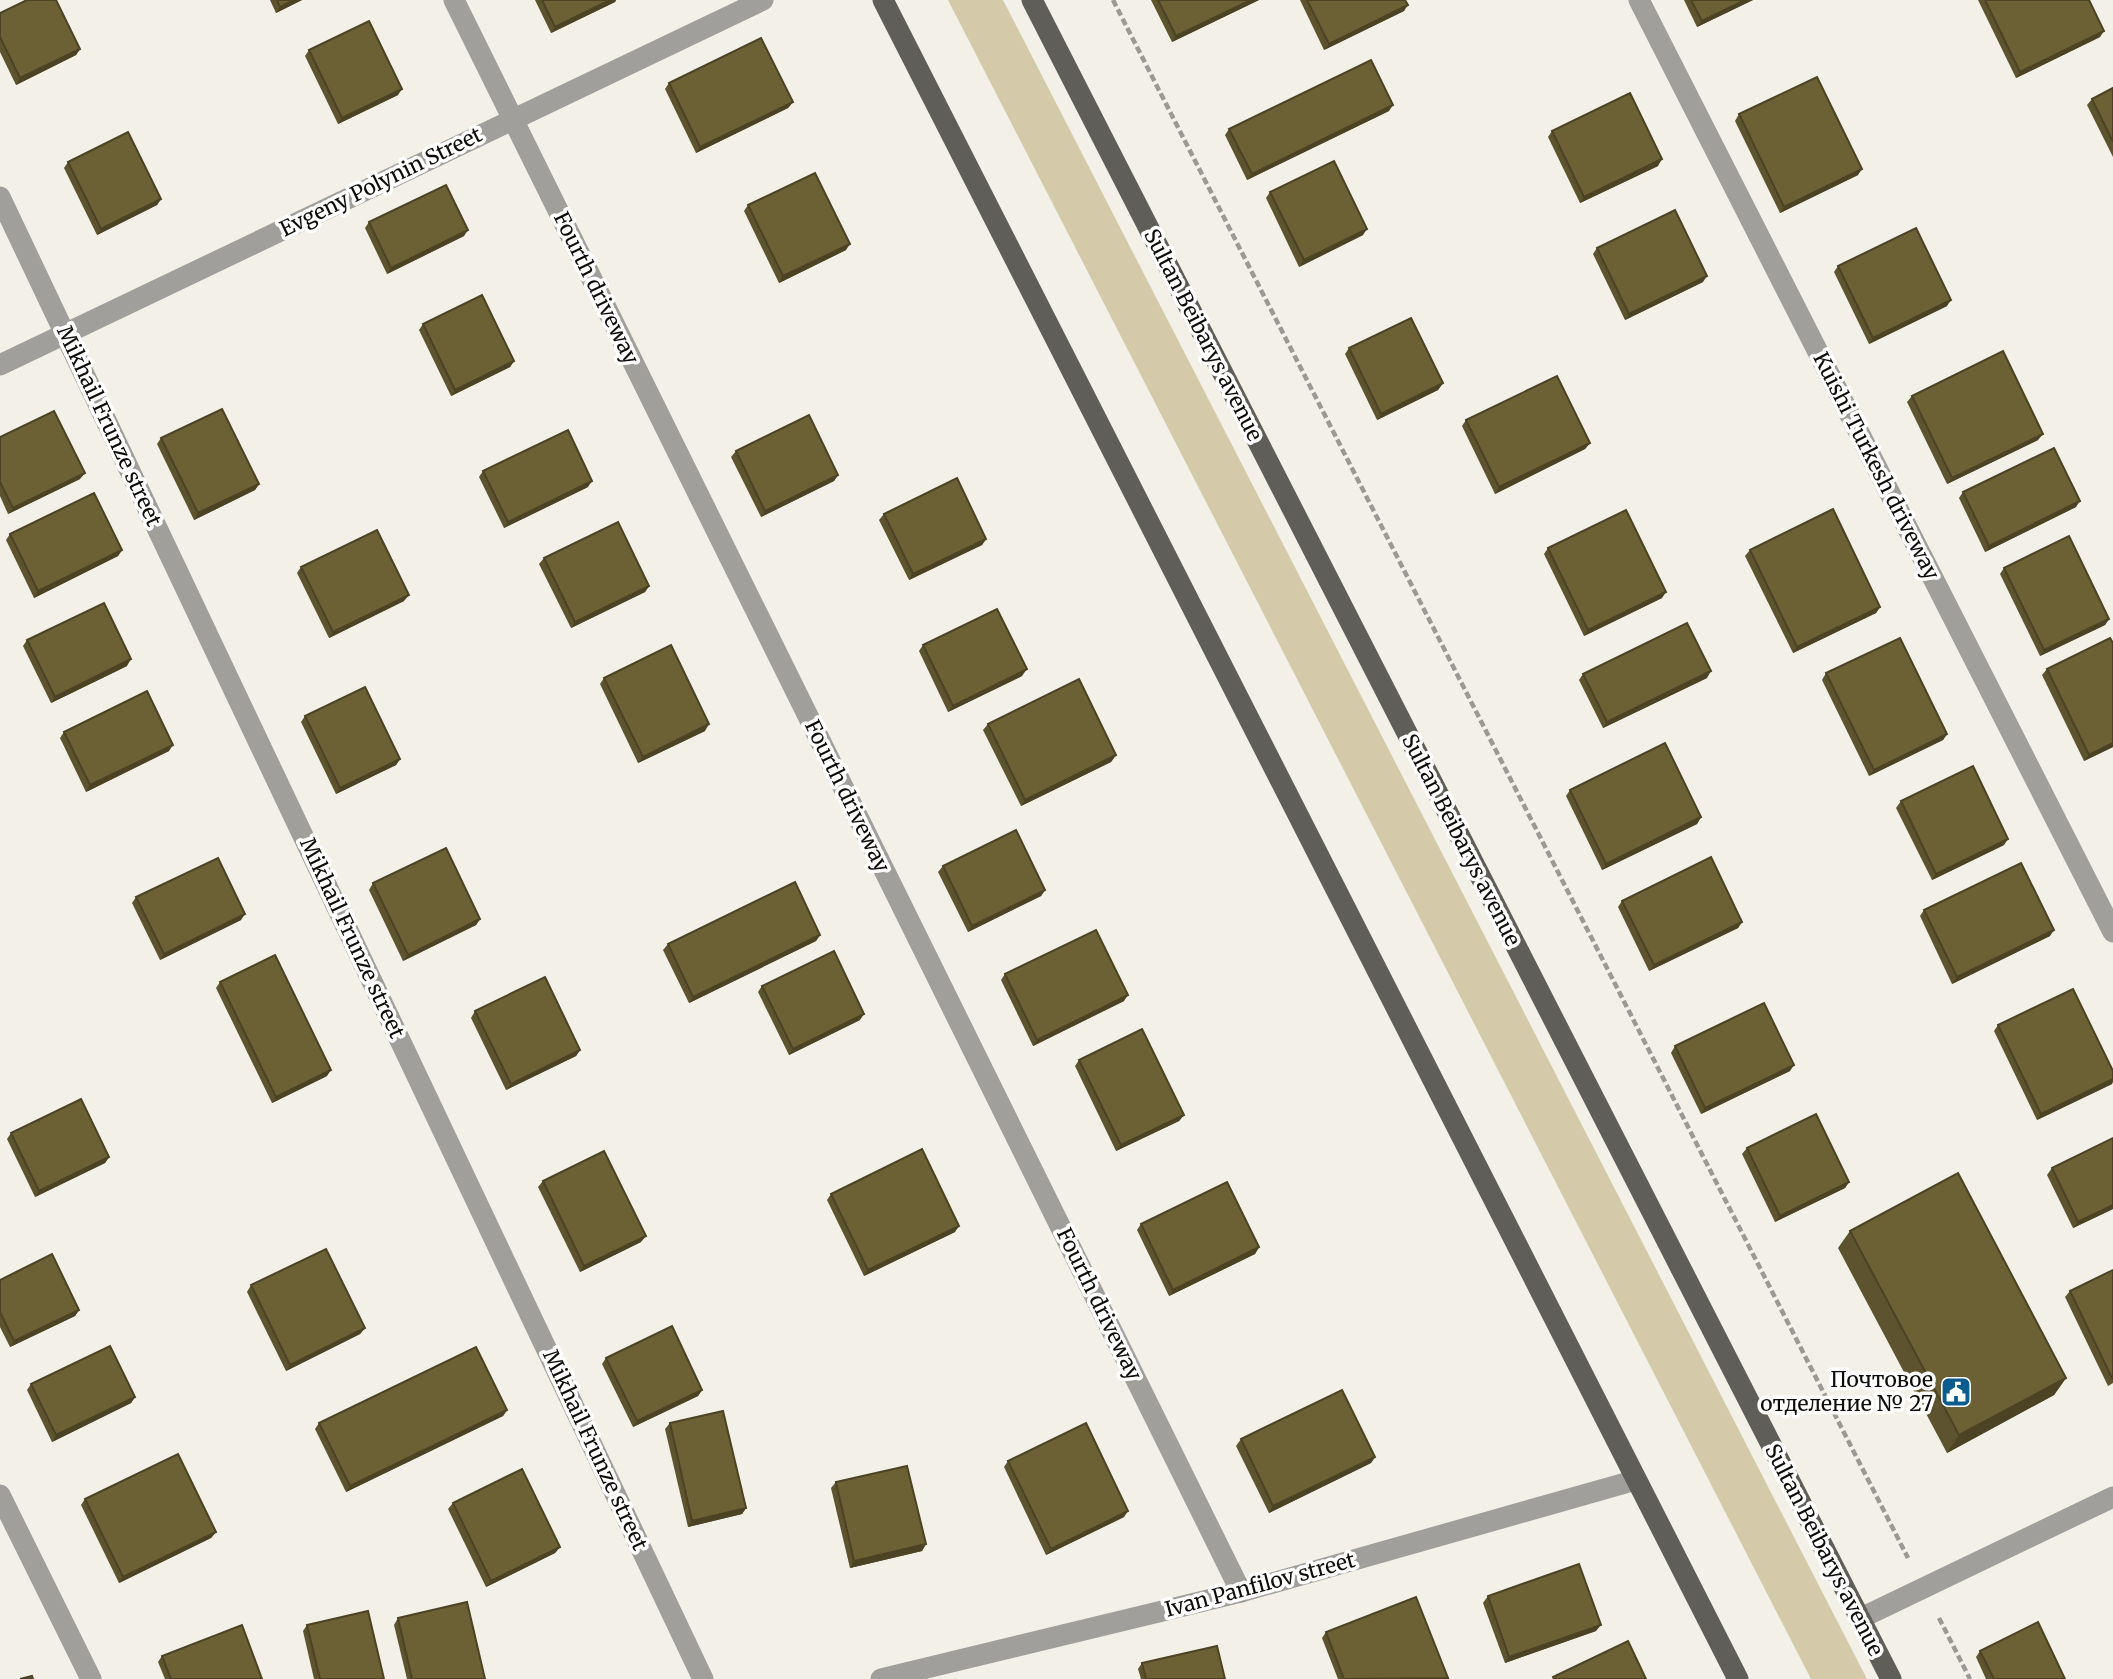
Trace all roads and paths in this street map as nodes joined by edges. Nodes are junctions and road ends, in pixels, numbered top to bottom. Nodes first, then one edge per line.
1 (454, 0) edge
2 (763, 0) edge
3 (883, 0) edge
4 (1032, 0) edge
5 (1113, 0) edge
6 (1639, 0) edge
7 (513, 119) junction
8 (0, 197) edge
9 (65, 334) junction
10 (0, 365) edge
11 (2113, 932) edge
12 (1636, 1480) junction
13 (0, 1495) edge
14 (2113, 1497) edge
15 (1924, 1588) junction
16 (1241, 1592) junction
17 (1859, 1619) junction
18 (90, 1679) edge
19 (704, 1679) edge
20 (881, 1679) edge
21 (1738, 1679) edge
22 (1891, 1679) edge
23 (1970, 1679) edge

1 - 7 street, Fourth driveway
2 - 7 street, Evgeny Polynin Street
3 - 12 main road
4 - 17 main road, Sultan Beibarys avenue
5 - 15 path
6 - 11 street, Kuishi Turkesh driveway
7 - 9 street, Evgeny Polynin Street
7 - 16 street, Fourth driveway
8 - 9 street, Mikhail Frunze street
9 - 10 street, Evgeny Polynin Street
9 - 19 street, Mikhail Frunze street
12 - 16 street, Ivan Panfilov street
12 - 21 main road
13 - 18 street
14 - 15 street
15 - 17 street
15 - 23 path
16 - 20 street, Ivan Panfilov street
17 - 22 main road, Sultan Beibarys avenue

